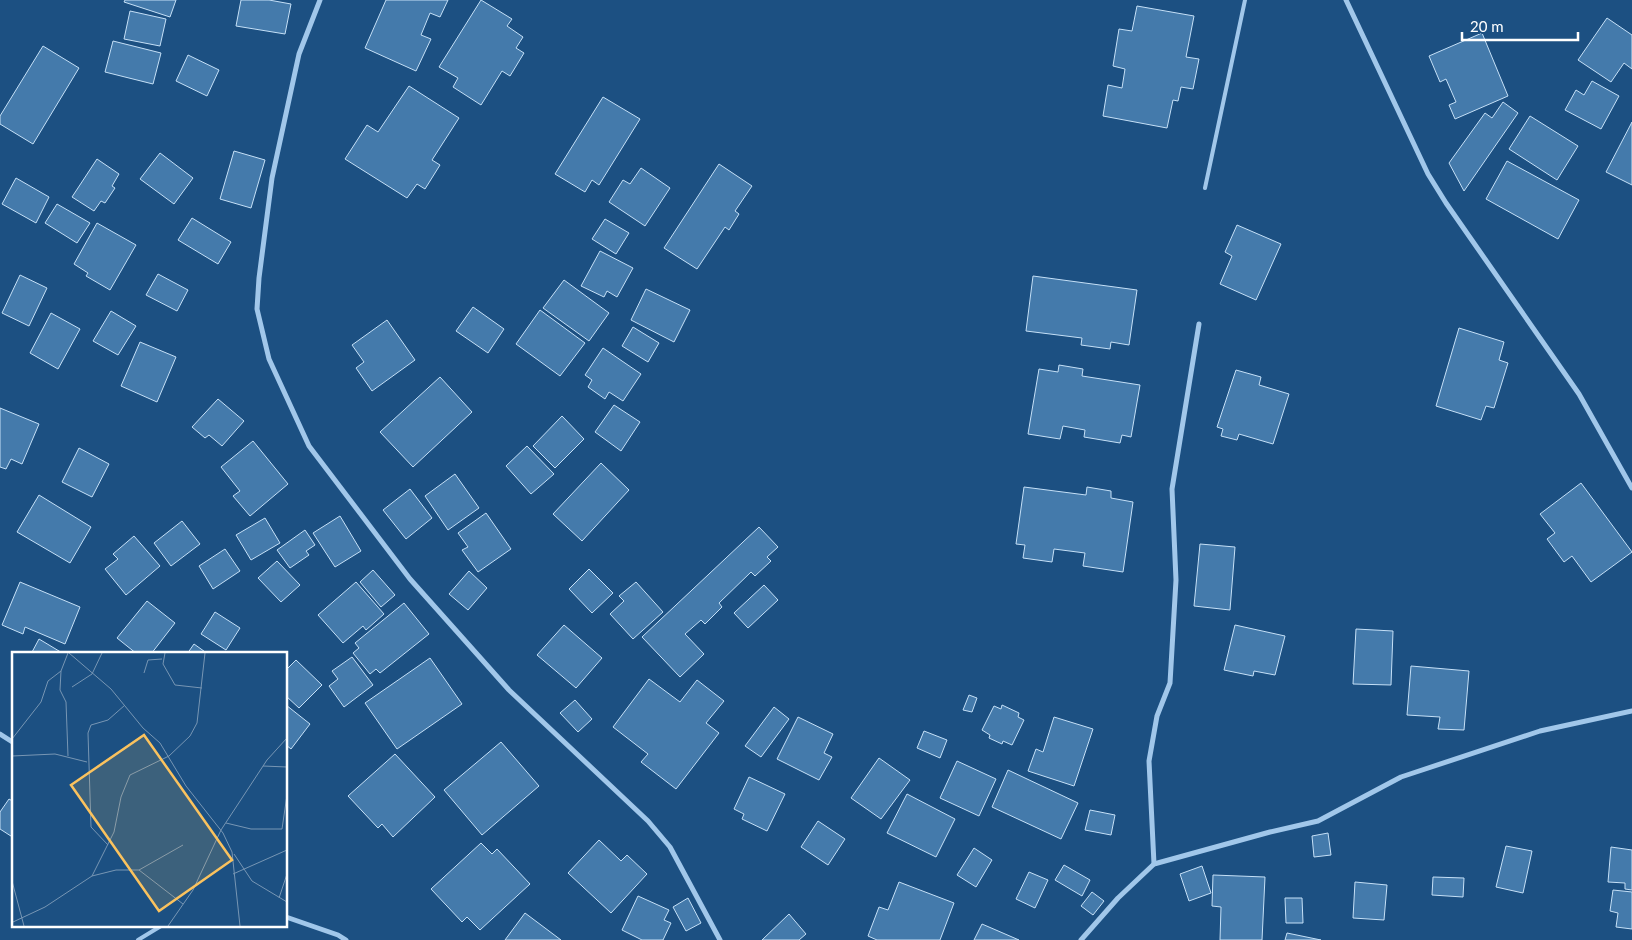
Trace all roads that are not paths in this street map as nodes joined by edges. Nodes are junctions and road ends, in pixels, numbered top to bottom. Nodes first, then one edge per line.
1 (320, 0) edge
2 (1244, 0) edge
3 (1346, 0) edge
4 (1205, 188) dead end
5 (1200, 324) dead end
6 (1632, 488) edge
7 (1632, 711) edge
8 (0, 734) edge
9 (12, 743) edge
10 (1154, 864) junction
11 (288, 919) edge
12 (158, 928) edge
13 (138, 940) edge
14 (346, 940) edge
15 (720, 940) edge
16 (1081, 940) edge

1 - 15 street
2 - 4 lane
3 - 6 street
5 - 10 street
7 - 10 street
8 - 9 street
10 - 16 street
11 - 14 street
12 - 13 lane

